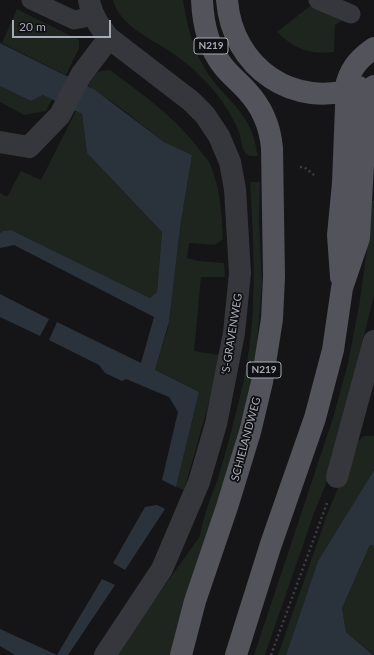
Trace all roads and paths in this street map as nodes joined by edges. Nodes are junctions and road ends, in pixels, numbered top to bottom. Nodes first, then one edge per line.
1 (31, 0) edge
2 (202, 0) edge
3 (227, 0) edge
4 (318, 0) edge
5 (91, 8) edge
6 (351, 14) dead end
7 (109, 38) junction
8 (374, 48) edge
9 (374, 80) edge
10 (374, 86) edge
11 (346, 91) junction
12 (0, 142) edge
13 (342, 288) junction
14 (374, 341) edge
15 (336, 477) joint
16 (105, 655) edge
17 (181, 655) edge
18 (236, 655) edge
19 (271, 655) edge

1 - 5 lane
2 - 17 main road, SCHIELANDWEG / N219
3 - 11 main road, N219
4 - 6 lane
5 - 7 street, 'S-GRAVENWEG
7 - 12 street
7 - 16 street, 'S-GRAVENWEG
8 - 11 main road
9 - 11 main road, N219
10 - 13 main road
11 - 13 main road
13 - 18 main road
14 - 15 street
15 - 19 path

